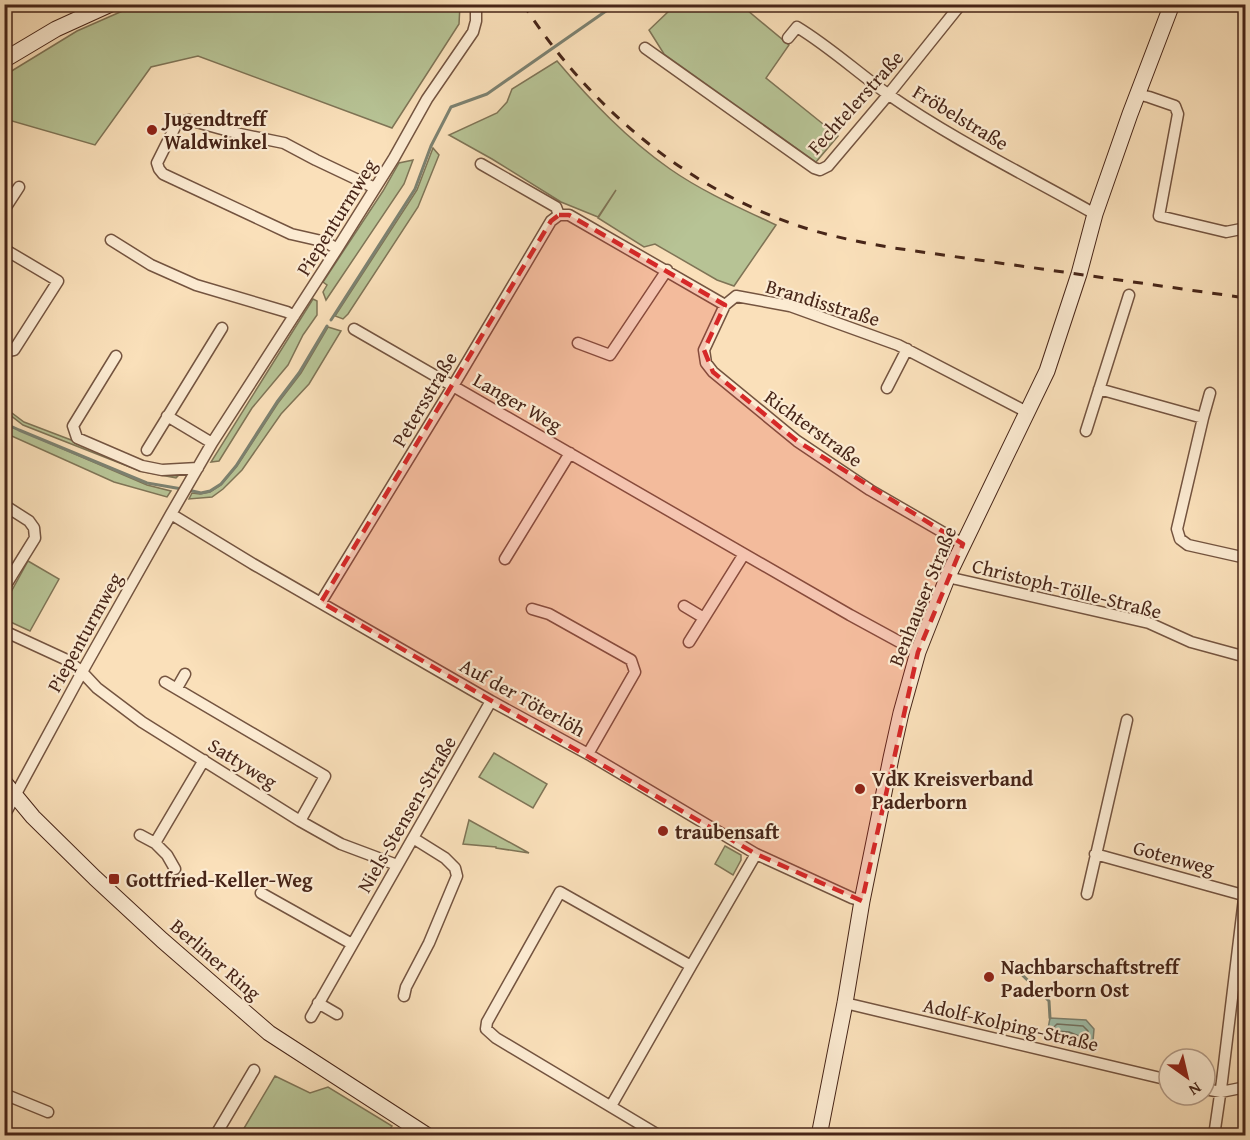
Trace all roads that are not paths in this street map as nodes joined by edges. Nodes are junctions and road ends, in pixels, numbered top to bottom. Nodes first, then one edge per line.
1 (111, 4) edge
2 (476, 4) edge
3 (961, 4) edge
4 (1172, 4) edge
5 (788, 38) dead end
6 (645, 48) dead end
7 (4, 60) edge
8 (1137, 94) junction
9 (888, 95) junction
10 (481, 164) dead end
11 (19, 187) dead end
12 (375, 188) junction
13 (4, 210) edge
14 (1095, 214) junction
15 (559, 215) junction
16 (1241, 230) dead end
17 (111, 240) dead end
18 (4, 249) edge
19 (337, 249) junction
20 (667, 270) junction
21 (1129, 295) dead end
22 (725, 305) junction
23 (294, 316) junction
24 (222, 328) dead end
25 (354, 329) dead end
26 (578, 343) dead end
27 (907, 349) junction
28 (4, 350) edge
29 (116, 356) dead end
30 (453, 386) junction
31 (887, 388) dead end
32 (1099, 389) junction
33 (1210, 393) dead end
34 (1027, 412) junction
35 (167, 416) junction
36 (1203, 418) junction
37 (1086, 431) dead end
38 (212, 443) junction
39 (147, 450) dead end
40 (570, 453) junction
41 (196, 472) junction
42 (4, 505) edge
43 (171, 514) junction
44 (963, 544) junction
45 (744, 554) junction
46 (1245, 558) edge
47 (505, 559) dead end
48 (948, 576) junction
49 (4, 588) edge
50 (321, 602) junction
51 (684, 606) dead end
52 (532, 609) dead end
53 (704, 618) junction
54 (4, 631) edge
55 (689, 642) dead end
56 (918, 652) junction
57 (1245, 657) edge
58 (82, 672) junction
59 (185, 674) dead end
60 (165, 682) dead end
61 (177, 688) junction
62 (491, 701) junction
63 (1127, 720) dead end
64 (588, 754) junction
65 (204, 760) junction
66 (4, 782) edge
67 (15, 795) junction
68 (4, 816) edge
69 (300, 821) junction
70 (140, 835) dead end
71 (413, 838) junction
72 (155, 843) junction
73 (756, 854) junction
74 (1095, 854) junction
75 (397, 865) junction
76 (176, 869) dead end
77 (1245, 882) edge
78 (261, 893) dead end
79 (1087, 894) dead end
80 (1244, 895) junction
81 (862, 901) junction
82 (352, 944) junction
83 (691, 966) junction
84 (404, 996) dead end
85 (845, 1002) junction
86 (318, 1003) junction
87 (337, 1014) dead end
88 (311, 1017) dead end
89 (254, 1070) dead end
90 (1157, 1077) edge
91 (1245, 1088) edge
92 (1217, 1091) edge
93 (1221, 1092) junction
94 (4, 1094) edge
95 (611, 1106) junction
96 (48, 1112) dead end
97 (216, 1136) edge
98 (428, 1136) edge
99 (660, 1136) edge
100 (819, 1136) edge
101 (1214, 1136) edge

1 - 7 main road
2 - 12 street, Piepenturmweg
3 - 9 street, Fechtelerstraße
4 - 8 main road, Benhauser Straße
5 - 9 street, Fröbelstraße
6 - 9 street, Fechtelerstraße
8 - 14 main road, Benhauser Straße
8 - 16 street
9 - 14 street, Fröbelstraße
10 - 15 street
11 - 13 street
12 - 19 street, Piepenturmweg
12 - 19 street
14 - 34 main road, Benhauser Straße
15 - 20 street
15 - 30 street, Petersstraße
17 - 23 street
18 - 28 street
19 - 23 street, Piepenturmweg
20 - 22 street
20 - 26 street
21 - 32 street
22 - 27 street, Brandisstraße
22 - 44 street, Richterstraße
23 - 38 street, Piepenturmweg
24 - 35 street
25 - 30 street, Langer Weg
27 - 31 street
27 - 34 street, Brandisstraße
29 - 41 street
30 - 40 street, Langer Weg
30 - 50 street, Petersstraße
32 - 36 street
32 - 37 street
33 - 36 street
34 - 44 main road, Benhauser Straße
35 - 38 street
35 - 39 street
36 - 46 street
38 - 41 street, Piepenturmweg
40 - 45 street, Langer Weg
40 - 47 street, Langer Weg
41 - 43 street, Piepenturmweg
42 - 49 street
43 - 50 street, Auf der Töterlöh
43 - 58 street, Piepenturmweg
44 - 48 main road, Benhauser Straße
45 - 53 street
45 - 56 street, Langer Weg
48 - 56 main road, Benhauser Straße
48 - 57 street, Christoph-Tölle-Straße
50 - 62 street, Auf der Töterlöh
51 - 53 street
52 - 64 street
53 - 55 street
54 - 58 street, Sattyweg
56 - 81 main road, Benhauser Straße
58 - 65 street, Sattyweg
58 - 67 street, Piepenturmweg
59 - 61 street
60 - 61 street
61 - 69 street
62 - 64 street, Auf der Töterlöh
62 - 71 street, Niels-Stensen-Straße
63 - 74 street
64 - 73 street, Auf der Töterlöh
65 - 69 street, Sattyweg
65 - 72 street
66 - 67 main road, Berliner Ring
67 - 68 street, Piepenturmweg
67 - 98 main road, Berliner Ring
69 - 75 street, Sattyweg
70 - 72 street
71 - 75 street, Niels-Stensen-Straße
71 - 84 street
72 - 76 street
73 - 81 street, Auf der Töterlöh
73 - 83 street
74 - 79 street
74 - 80 street, Gotenweg
75 - 82 street, Niels-Stensen-Straße
77 - 80 street
78 - 82 street
80 - 93 street
81 - 85 main road, Benhauser Straße
82 - 86 street, Niels-Stensen-Straße
83 - 95 street
83 - 95 street
85 - 90 street, Adolf-Kolping-Straße
85 - 100 main road, Benhauser Straße
86 - 87 street
86 - 88 street, Niels-Stensen-Straße
89 - 97 street
91 - 93 street
92 - 93 street
93 - 101 street
94 - 96 street
95 - 99 street

